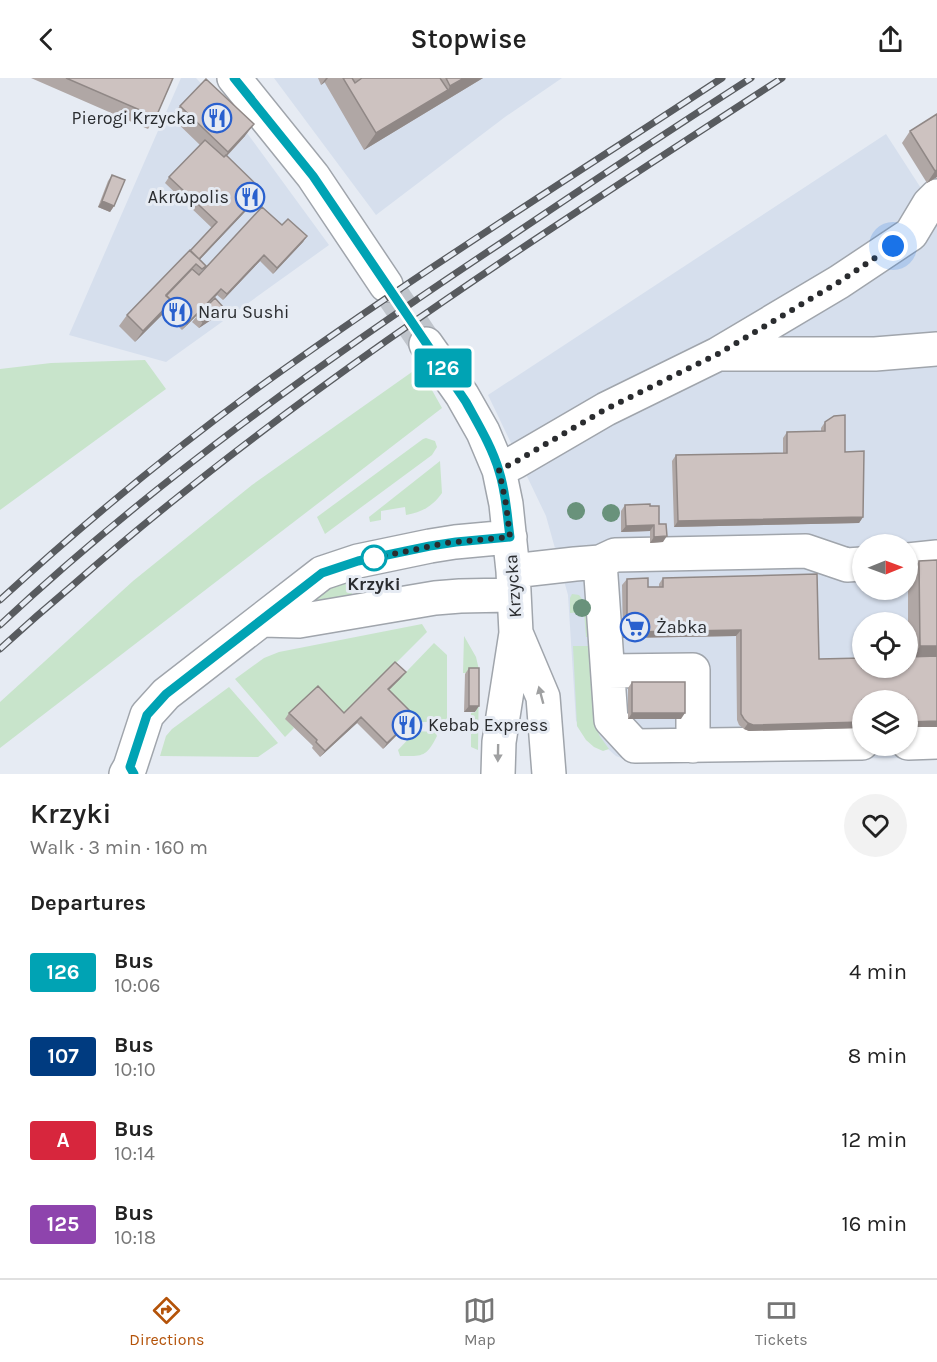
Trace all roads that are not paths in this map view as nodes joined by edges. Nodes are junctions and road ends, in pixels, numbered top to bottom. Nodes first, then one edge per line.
1 (234, 78) edge
2 (937, 196) edge
3 (386, 285) tunnel mouth
4 (426, 344) tunnel mouth
5 (937, 348) edge
6 (718, 354) junction
7 (499, 470) junction
8 (510, 537) junction
9 (937, 557) edge
10 (918, 559) edge
11 (600, 562) junction
12 (852, 565) edge
13 (513, 583) junction
14 (263, 620) junction
15 (516, 633) junction
16 (608, 671) junction
17 (937, 742) edge
18 (852, 743) edge
19 (918, 743) edge
20 (693, 746) junction
21 (130, 772) edge
22 (498, 774) edge
23 (549, 774) edge

1 - 3 street
2 - 6 street
4 - 7 street, Krzycka
5 - 6 street
6 - 7 street
7 - 8 street, Krzycka
8 - 13 street, Krzycka
8 - 14 street
9 - 10 street
11 - 12 street
11 - 13 street
11 - 16 street
13 - 14 street
13 - 15 street, Krzycka
14 - 21 street
15 -> 22 street, Krzycka
23 -> 15 street, Krzycka
16 - 20 street
16 - 20 street
17 - 19 street
18 - 20 street

